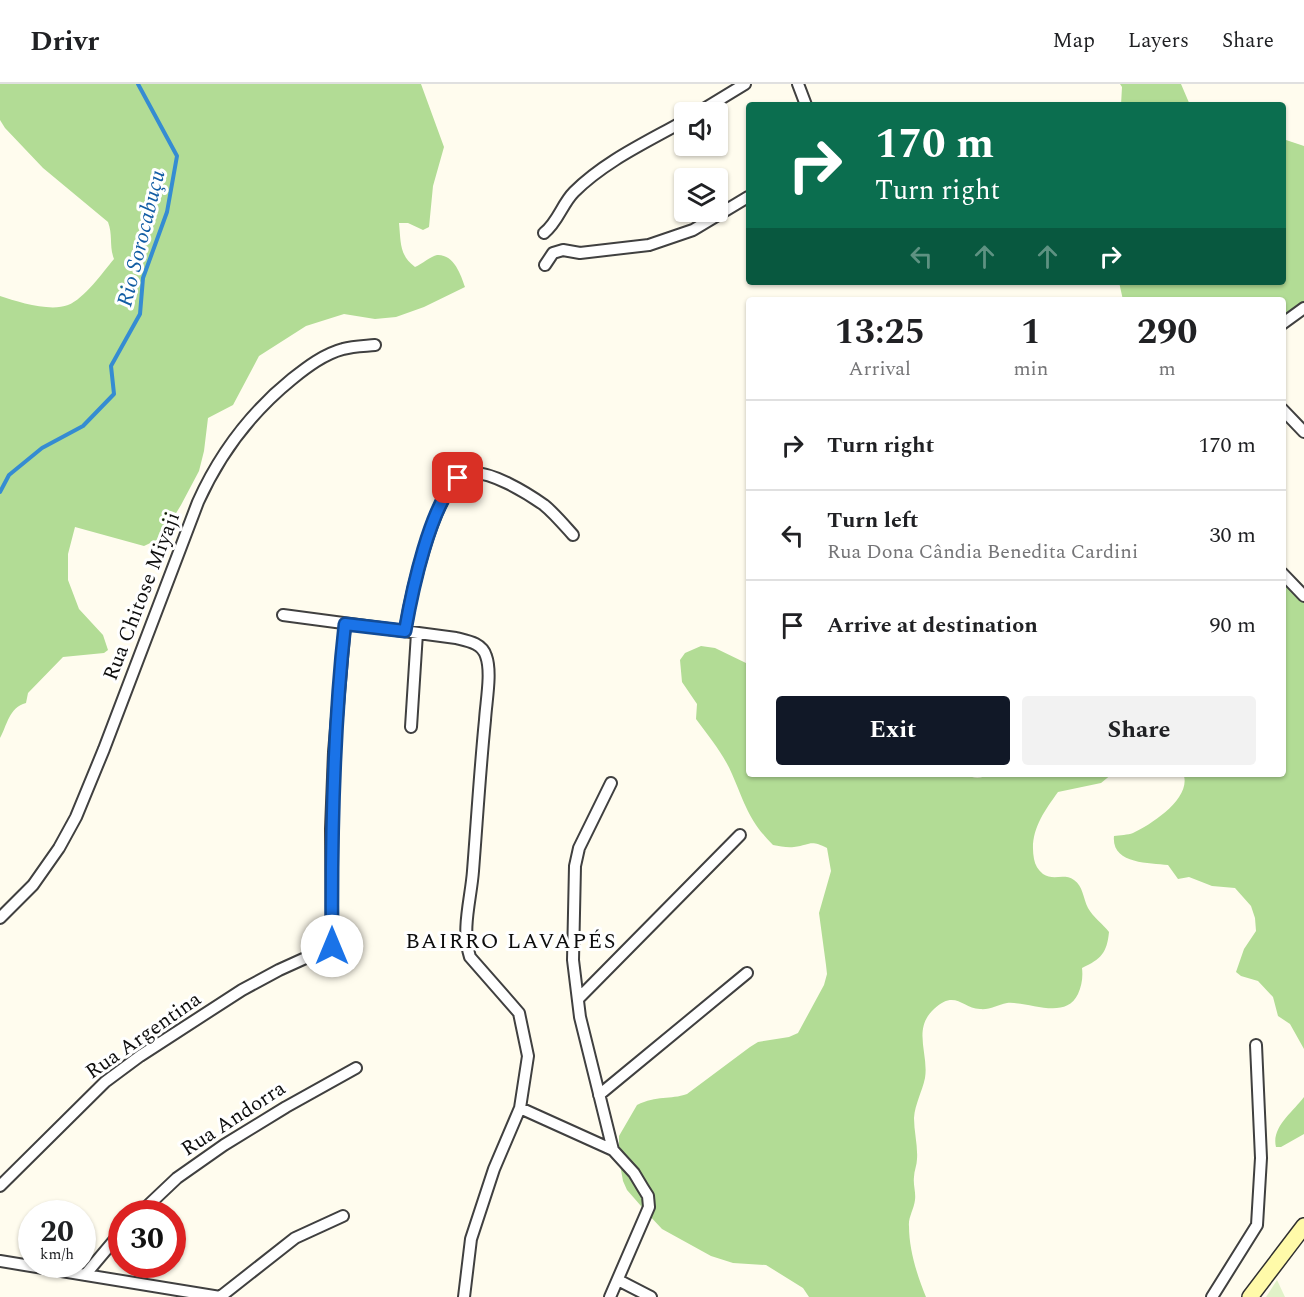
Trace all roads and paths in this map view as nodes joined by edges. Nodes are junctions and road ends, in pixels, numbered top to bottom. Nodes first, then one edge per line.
1 (745, 84) edge
2 (798, 84) edge
3 (715, 102) edge
4 (805, 102) edge
5 (674, 127) edge
6 (746, 198) edge
7 (544, 233) dead end
8 (545, 265) dead end
9 (1304, 308) edge
10 (1286, 321) edge
11 (375, 345) dead end
12 (1286, 413) edge
13 (1304, 432) edge
14 (573, 535) dead end
15 (1286, 577) edge
16 (1304, 596) edge
17 (282, 615) dead end
18 (345, 624) junction
19 (405, 631) junction
20 (417, 633) junction
21 (411, 727) dead end
22 (611, 783) dead end
23 (740, 835) dead end
24 (0, 918) edge
25 (747, 973) dead end
26 (578, 999) junction
27 (1256, 1045) dead end
28 (356, 1068) dead end
29 (599, 1095) junction
30 (520, 1108) junction
31 (613, 1150) junction
32 (0, 1186) edge
33 (154, 1200) edge
34 (344, 1216) dead end
35 (1304, 1226) edge
36 (108, 1248) edge
37 (0, 1261) edge
38 (96, 1262) edge
39 (18, 1264) edge
40 (96, 1277) edge
41 (618, 1280) junction
42 (220, 1297) edge
43 (464, 1297) edge
44 (610, 1297) edge
45 (651, 1297) edge
46 (1212, 1297) edge
47 (1250, 1297) edge

1 - 3 street
2 - 4 street
5 - 7 street
6 - 8 street
9 - 10 street
11 - 24 street, Rua Chitose Miyaji
12 - 13 street
14 - 19 street
15 - 16 street
17 - 18 street
18 - 19 street
18 - 32 street, Rua Argentina
19 - 20 street
20 - 21 street
20 - 30 street
22 - 26 street
23 - 26 street
25 - 29 street
26 - 29 street
27 - 46 street
28 - 33 street, Rua Andorra
29 - 31 street
30 - 31 street
30 - 43 street
31 - 41 street
34 - 42 street
35 - 47 main road
36 - 38 street
37 - 39 street
40 - 42 street
41 - 44 street
41 - 45 street

